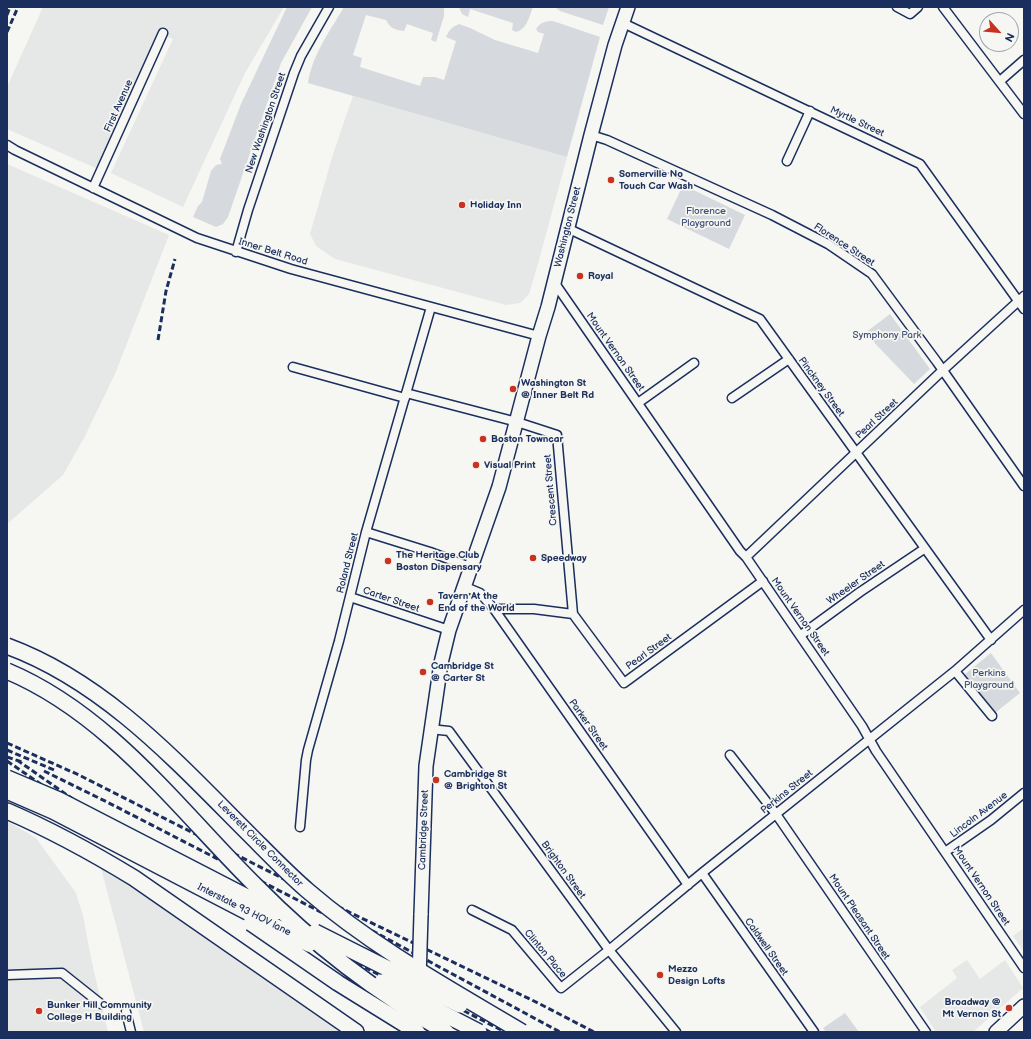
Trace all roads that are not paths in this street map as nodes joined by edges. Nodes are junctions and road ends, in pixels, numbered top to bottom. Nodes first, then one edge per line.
1 (330, 7) edge
2 (628, 7) edge
3 (897, 7) edge
4 (918, 7) edge
5 (943, 7) edge
6 (623, 23) junction
7 (164, 33) dead end
8 (1024, 60) edge
9 (1000, 81) junction
10 (810, 111) junction
11 (1024, 114) edge
12 (591, 134) junction
13 (7, 145) edge
14 (11, 150) edge
15 (787, 161) dead end
16 (93, 188) junction
17 (567, 228) junction
18 (236, 252) junction
19 (554, 282) junction
20 (1021, 298) edge
21 (431, 307) junction
22 (1024, 309) edge
23 (539, 336) junction
24 (789, 360) junction
25 (694, 363) dead end
26 (293, 367) dead end
27 (943, 370) junction
28 (406, 395) junction
29 (732, 398) dead end
30 (638, 403) junction
31 (517, 422) junction
32 (510, 447) joint
33 (856, 453) junction
34 (1024, 486) edge
35 (366, 532) junction
36 (924, 549) junction
37 (746, 557) junction
38 (470, 567) junction
39 (764, 581) junction
40 (463, 586) junction
41 (350, 597) junction
42 (494, 610) junction
43 (1024, 610) edge
44 (573, 614) junction
45 (449, 630) junction
46 (801, 635) junction
47 (991, 640) junction
48 (7, 646) edge
49 (7, 671) edge
50 (955, 671) junction
51 (992, 716) dead end
52 (430, 728) junction
53 (869, 739) junction
54 (730, 755) dead end
55 (7, 778) edge
56 (7, 782) edge
57 (7, 791) edge
58 (1024, 793) edge
59 (7, 811) edge
60 (776, 814) junction
61 (300, 827) dead end
62 (945, 852) junction
63 (702, 873) junction
64 (688, 885) junction
65 (472, 910) dead end
66 (609, 950) junction
67 (1024, 968) edge
68 (7, 975) edge
69 (561, 988) joint
70 (101, 1004) dead end
71 (1024, 1006) edge
72 (126, 1012) dead end
73 (131, 1032) edge
74 (356, 1032) edge
75 (417, 1032) edge
76 (446, 1032) edge
77 (479, 1032) edge
78 (518, 1032) edge
79 (522, 1032) edge
80 (676, 1032) edge
81 (814, 1032) edge
82 (926, 1032) edge
83 (996, 1032) edge

1 - 18 street, New Washington Street
2 - 6 main road, Washington Street
3 - 4 street
5 - 9 street
6 - 10 street, Myrtle Street
6 - 12 main road, Washington Street
7 - 16 street, First Avenue
8 - 9 street
9 - 11 street
10 - 15 street
10 - 20 street, Myrtle Street
12 - 17 main road, Washington Street
12 - 27 street, Florence Street
13 - 14 street, Inner Belt Road
14 - 16 street, Inner Belt Road
16 - 18 street, Inner Belt Road
17 - 19 main road, Washington Street
17 - 24 street, Pinckney Street
18 - 21 street, Inner Belt Road
19 - 23 main road, Washington Street
19 - 30 street, Mount Vernon Street
20 - 22 street, Myrtle Street
20 - 27 street, Pearl Street
21 - 23 street, Inner Belt Road
21 - 28 street, Roland Street
23 - 31 main road, Washington Street
24 - 29 street
24 - 33 street, Pinckney Street
25 - 30 street
26 - 28 street, Crescent Street
27 - 33 street, Pearl Street
27 - 34 street, Florence Street
28 - 31 street, Crescent Street
28 - 35 street, Roland Street
30 - 37 street, Mount Vernon Street
31 - 32 main road, Washington Street
31 - 44 street, Crescent Street
32 - 38 main road, Cambridge Street
33 - 36 street, Pinckney Street
33 - 37 street, Pearl Street
35 - 38 street
35 - 41 street, Roland Street
36 - 46 street, Wheeler Street
36 - 47 street, Pinckney Street
37 - 39 street, Mount Vernon Street
38 - 40 main road, Cambridge Street
39 - 44 street, Pearl Street
39 - 46 street, Mount Vernon Street
40 - 42 street, Parker Street
40 - 45 main road, Cambridge Street
41 - 45 street, Carter Street
41 - 61 street, Roland Street
42 - 44 street
42 - 64 street, Parker Street
43 - 47 street, Perkins Street
45 - 52 main road, Cambridge Street
46 - 53 street, Mount Vernon Street
47 - 50 street, Perkins Street
48 - 79 highway, Leverett Circle Connector, bridge
49 - 76 highway, bridge
50 - 51 street
50 - 53 street, Perkins Street
52 - 66 street, Brighton Street
52 - 75 main road, Cambridge Street, bridge
53 - 60 street, Perkins Street
53 - 62 street, Mount Vernon Street
54 - 60 street, Mount Pleasant Street
55 - 78 highway, bridge
56 - 75 highway, bridge
57 - 77 highway, Interstate 93 HOV lane, bridge
58 - 62 street, Lincoln Avenue
59 - 74 highway
60 - 63 street, Perkins Street
60 - 82 street, Mount Pleasant Street
62 - 67 street, Mount Vernon Street
63 - 64 street, Perkins Street
63 - 81 street, Caldwell Street
64 - 66 street, Perkins Street
65 - 69 street, Clinton Place
66 - 69 street, Perkins Street
66 - 80 street, Brighton Street
68 - 70 street
71 - 83 main road
72 - 73 street

